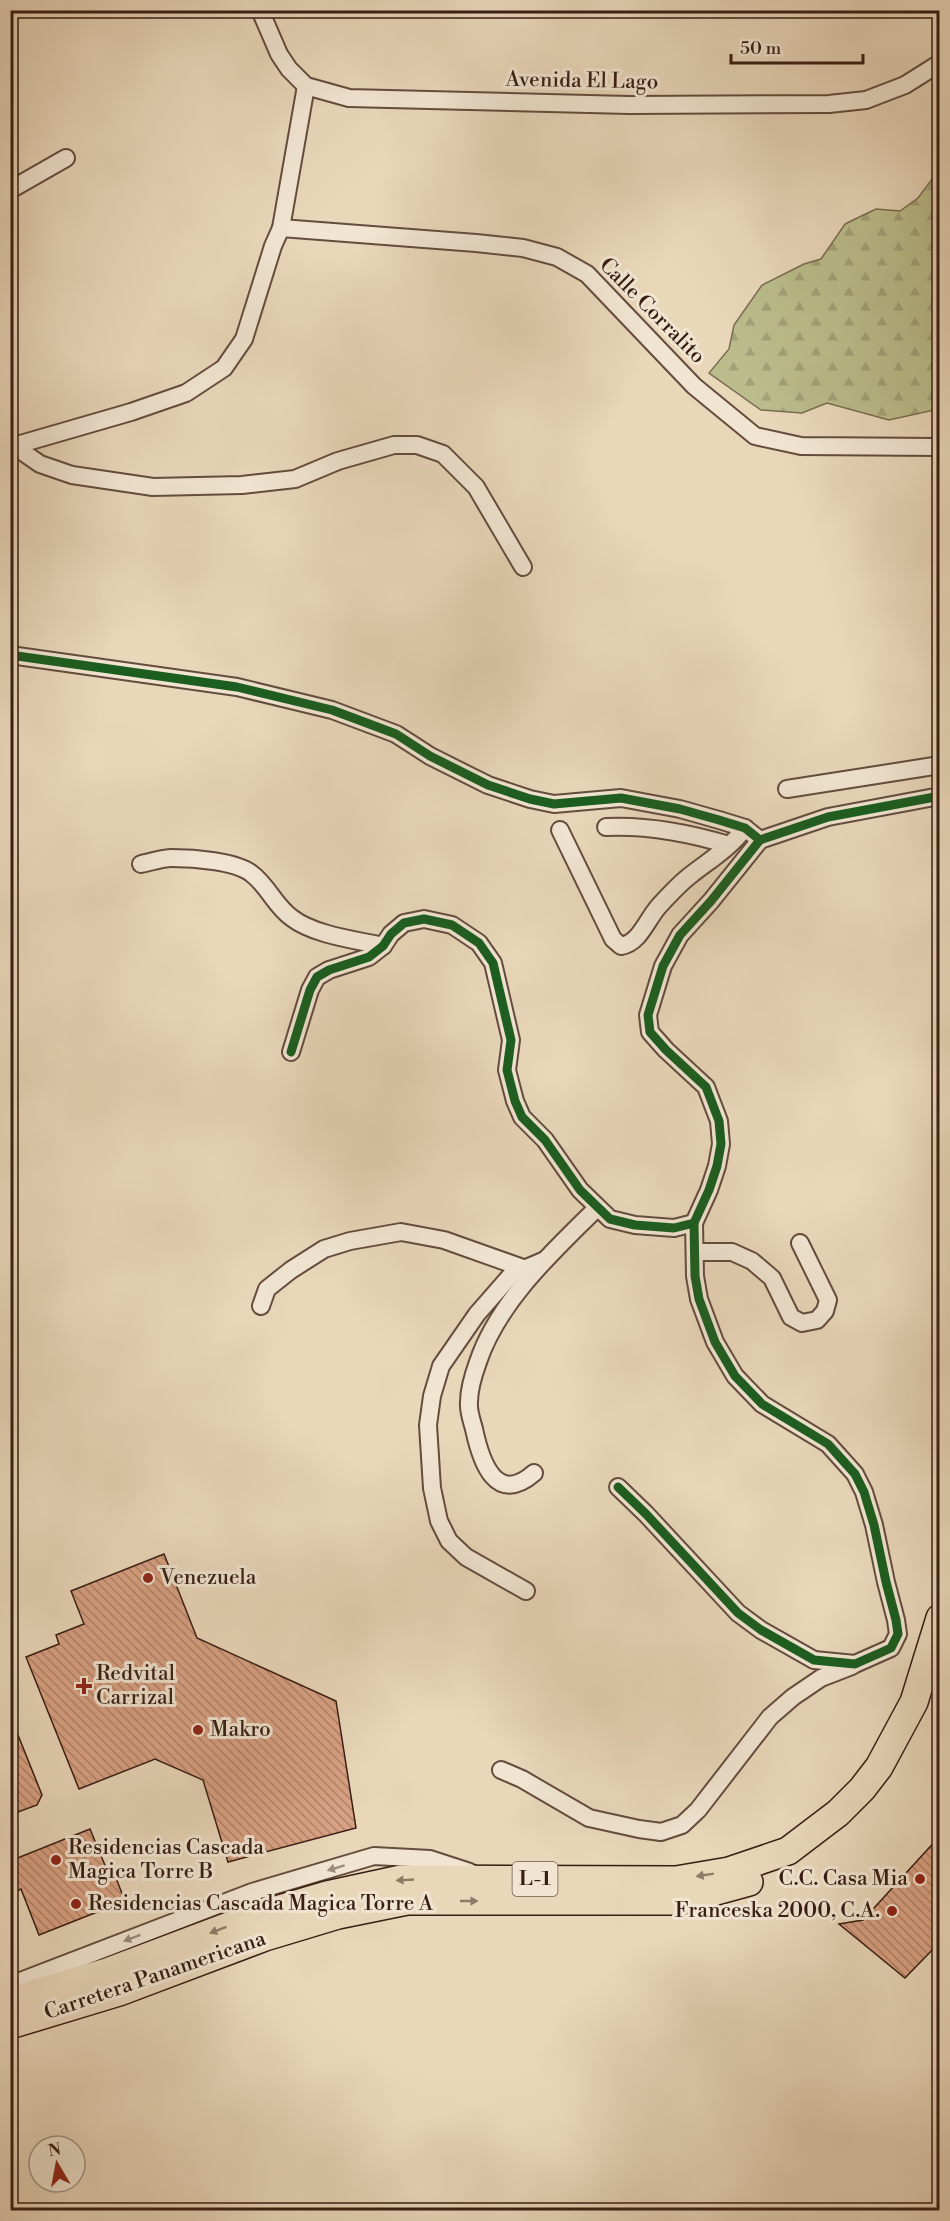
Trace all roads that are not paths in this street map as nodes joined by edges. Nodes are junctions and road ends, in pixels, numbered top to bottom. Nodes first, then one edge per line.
1 (267, 13) edge
2 (939, 63) edge
3 (306, 86) junction
4 (66, 158) dead end
5 (10, 190) edge
6 (281, 228) junction
7 (12, 447) edge
8 (939, 447) edge
9 (523, 567) dead end
10 (10, 655) edge
11 (939, 765) edge
12 (787, 789) dead end
13 (939, 796) edge
14 (606, 827) dead end
15 (745, 828) junction
16 (560, 830) dead end
17 (760, 840) junction
18 (729, 845) junction
19 (141, 864) dead end
20 (383, 946) junction
21 (291, 1052) dead end
22 (597, 1208) junction
23 (694, 1223) junction
24 (801, 1244) dead end
25 (694, 1252) junction
26 (545, 1260) junction
27 (523, 1268) junction
28 (261, 1306) dead end
29 (534, 1473) dead end
30 (618, 1487) dead end
31 (526, 1592) dead end
32 (939, 1618) edge
33 (855, 1664) junction
34 (939, 1668) edge
35 (501, 1770) dead end
36 (494, 1879) junction
37 (10, 1985) edge
38 (10, 2001) edge
39 (10, 2025) edge

1 - 3 street
2 - 3 street, Avenida El Lago
3 - 6 street
4 - 5 street
6 - 7 street
6 - 8 street, Calle Corralito
7 - 9 street
10 - 15 street
11 - 12 street
13 - 17 street
14 - 18 street
15 - 17 street
15 - 18 street
16 - 18 street
17 - 23 street
19 - 20 street
20 - 21 street
20 - 22 street
22 - 23 street
22 - 26 street
23 - 25 street
24 - 25 street
25 - 33 street
26 - 27 street
26 - 29 street
27 - 28 street
27 - 31 street
30 - 33 street
32 -> 36 main road, Carretera Panamericana / L-1
33 - 35 street
39 -> 34 main road, Carretera Panamericana / L-1
36 -> 37 street, L-1
36 -> 38 main road, Carretera Panamericana / L-1

